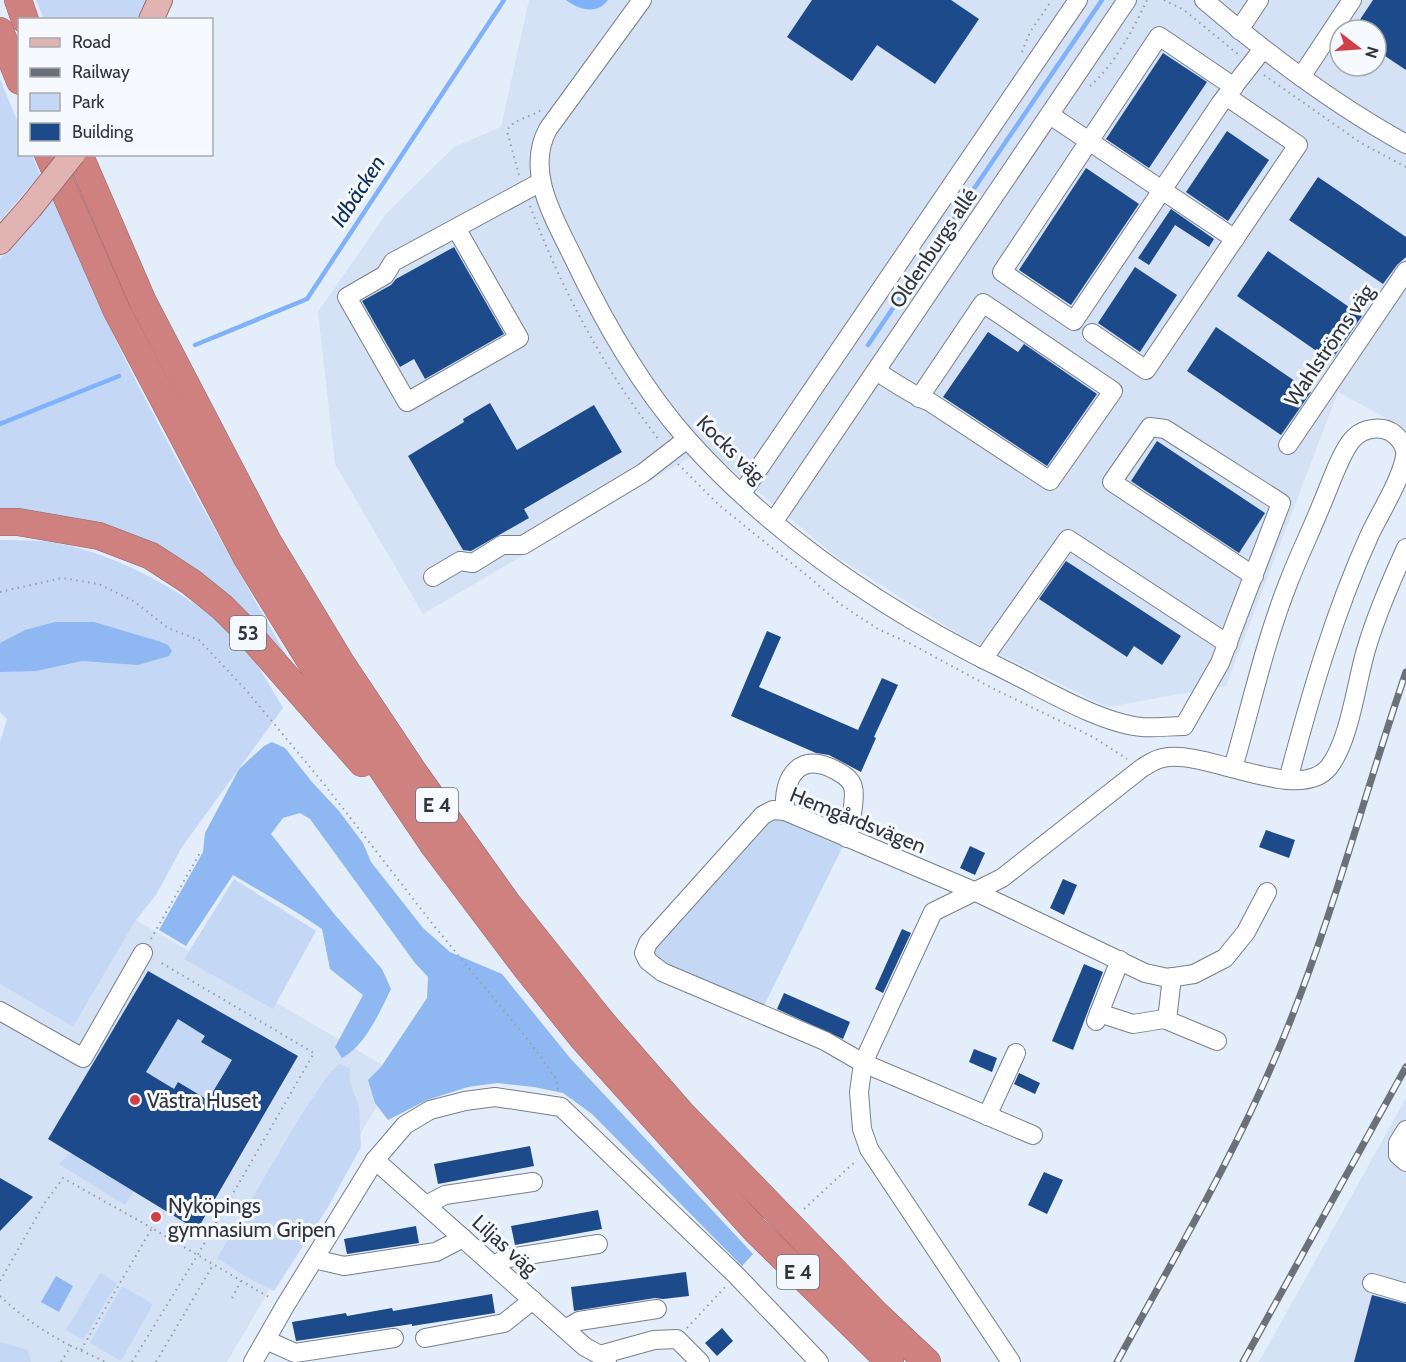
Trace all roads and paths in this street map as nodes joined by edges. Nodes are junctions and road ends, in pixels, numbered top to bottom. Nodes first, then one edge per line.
1 (18, 0) edge
2 (160, 0) edge
3 (642, 0) edge
4 (1078, 0) edge
5 (1127, 0) edge
6 (1164, 0) edge
7 (1204, 0) edge
8 (1259, 0) edge
9 (1352, 0) edge
10 (24, 18) edge
11 (152, 18) edge
12 (1239, 30) junction
13 (0, 31) edge
14 (1263, 49) junction
15 (1251, 65) junction
16 (18, 76) edge
17 (1301, 77) junction
18 (1230, 92) junction
19 (544, 108) dead end
20 (1050, 115) junction
21 (1089, 141) junction
22 (1406, 144) edge
23 (49, 156) edge
24 (71, 156) edge
25 (81, 156) edge
26 (1406, 167) edge
27 (541, 182) junction
28 (1162, 190) junction
29 (524, 192) junction
30 (456, 228) junction
31 (1235, 238) junction
32 (0, 242) edge
33 (1406, 272) edge
34 (1092, 333) dead end
35 (876, 371) junction
36 (919, 398) junction
37 (687, 439) junction
38 (1288, 445) dead end
39 (670, 454) junction
40 (742, 493) junction
41 (774, 521) junction
42 (0, 522) edge
43 (1406, 548) edge
44 (1254, 576) junction
45 (433, 578) dead end
46 (0, 592) edge
47 (1228, 644) junction
48 (984, 659) junction
49 (1143, 768) junction
50 (1233, 768) junction
51 (1297, 783) junction
52 (785, 811) junction
53 (847, 838) junction
54 (432, 843) junction
55 (201, 851) dead end
56 (976, 892) junction
57 (1267, 892) dead end
58 (143, 952) junction
59 (1120, 960) junction
60 (1172, 977) junction
61 (0, 1011) edge
62 (1167, 1020) junction
63 (1217, 1041) dead end
64 (1016, 1053) dead end
65 (863, 1063) junction
66 (561, 1107) junction
67 (987, 1116) junction
68 (1406, 1130) edge
69 (1033, 1135) dead end
70 (869, 1149) junction
71 (375, 1160) junction
72 (1406, 1162) edge
73 (533, 1182) dead end
74 (426, 1205) junction
75 (798, 1215) dead end
76 (188, 1225) dead end
77 (152, 1228) junction
78 (463, 1238) junction
79 (178, 1244) junction
80 (598, 1244) dead end
81 (197, 1256) junction
82 (314, 1259) junction
83 (213, 1265) junction
84 (493, 1265) junction
85 (736, 1275) junction
86 (0, 1281) edge
87 (241, 1281) junction
88 (1372, 1283) dead end
89 (1406, 1293) edge
90 (0, 1296) edge
91 (231, 1298) dead end
92 (533, 1300) junction
93 (285, 1306) junction
94 (657, 1309) dead end
95 (565, 1329) junction
96 (393, 1338) dead end
97 (425, 1338) dead end
98 (677, 1339) junction
99 (266, 1340) junction
100 (71, 1346) junction
101 (81, 1350) junction
102 (604, 1358) edge
103 (61, 1362) edge
104 (106, 1362) edge
105 (132, 1362) edge
106 (156, 1362) edge
107 (253, 1362) edge
108 (700, 1362) edge
109 (819, 1362) edge
110 (890, 1362) edge
111 (927, 1362) edge
112 (1011, 1362) edge

1 - 10 highway
2 - 11 main road
3 - 27 street, Kocks väg
4 - 40 street, Oldenburgs allé
5 - 20 street, Oldenburgs allé
6 - 15 path
7 - 12 street
8 - 12 street
9 - 17 street
12 - 14 street
13 - 16 highway
14 - 15 street
14 - 17 street
15 - 18 street
15 - 26 path
17 - 22 street
18 - 21 street
18 - 28 street
18 - 31 street
19 - 29 path
20 - 21 street
20 - 35 street, Oldenburgs allé
21 - 28 street
21 - 28 street
23 - 54 highway, E 4
24 - 32 main road, bridge
25 - 111 highway, E 4
27 - 29 street
27 - 37 street, Kocks väg
28 - 31 street
29 - 30 street
29 - 39 path
30 - 30 street
31 - 34 street
33 - 38 street, Wahlströms väg
35 - 36 street
35 - 41 street, Oldenburgs allé
36 - 36 street
37 - 39 street
37 - 40 street, Kocks väg
39 - 45 street
39 - 49 path
40 - 41 street, Kocks väg
41 - 48 street, Kocks väg
42 - 54 highway, 53
43 - 51 street
44 - 44 street
44 - 47 street
46 - 66 path
47 - 48 street, Kocks väg
47 - 48 street
49 - 50 street
49 - 56 street
50 - 51 street
50 - 51 street
52 - 53 street, Hemgårdsvägen
52 - 53 street
52 - 65 street, Hemgårdsvägen
53 - 56 street, Hemgårdsvägen
54 - 110 highway, E 4
55 - 58 path
56 - 59 street, Hemgårdsvägen
56 - 65 street
57 - 60 street, Hemgårdsvägen
58 - 61 street
58 - 81 path
59 - 60 street, Hemgårdsvägen
59 - 62 street
60 - 62 street
62 - 63 street
64 - 67 street
65 - 67 street
65 - 70 street
66 - 71 street
66 - 85 street
67 - 69 street
68 - 72 street
70 - 75 path
70 - 112 street
71 - 74 street, Liljas väg
71 - 82 street
73 - 74 street
74 - 78 street, Liljas väg
76 - 79 path
77 - 79 path
77 - 86 path
77 - 101 path
78 - 82 street
78 - 84 street, Liljas väg
79 - 81 path
80 - 84 street
81 - 83 path
81 - 105 path
82 - 93 street
83 - 87 path
83 - 106 path
84 - 92 street, Liljas väg
85 - 98 path
85 - 109 street
87 - 91 path
87 - 93 path
88 - 89 street
90 - 100 path
92 - 95 street, Liljas väg
92 - 97 street
93 - 99 street
94 - 95 street
95 - 102 street, Liljas väg
96 - 99 street
98 - 102 street
98 - 108 street
99 - 107 street
100 - 101 path
100 - 103 path
101 - 104 path

